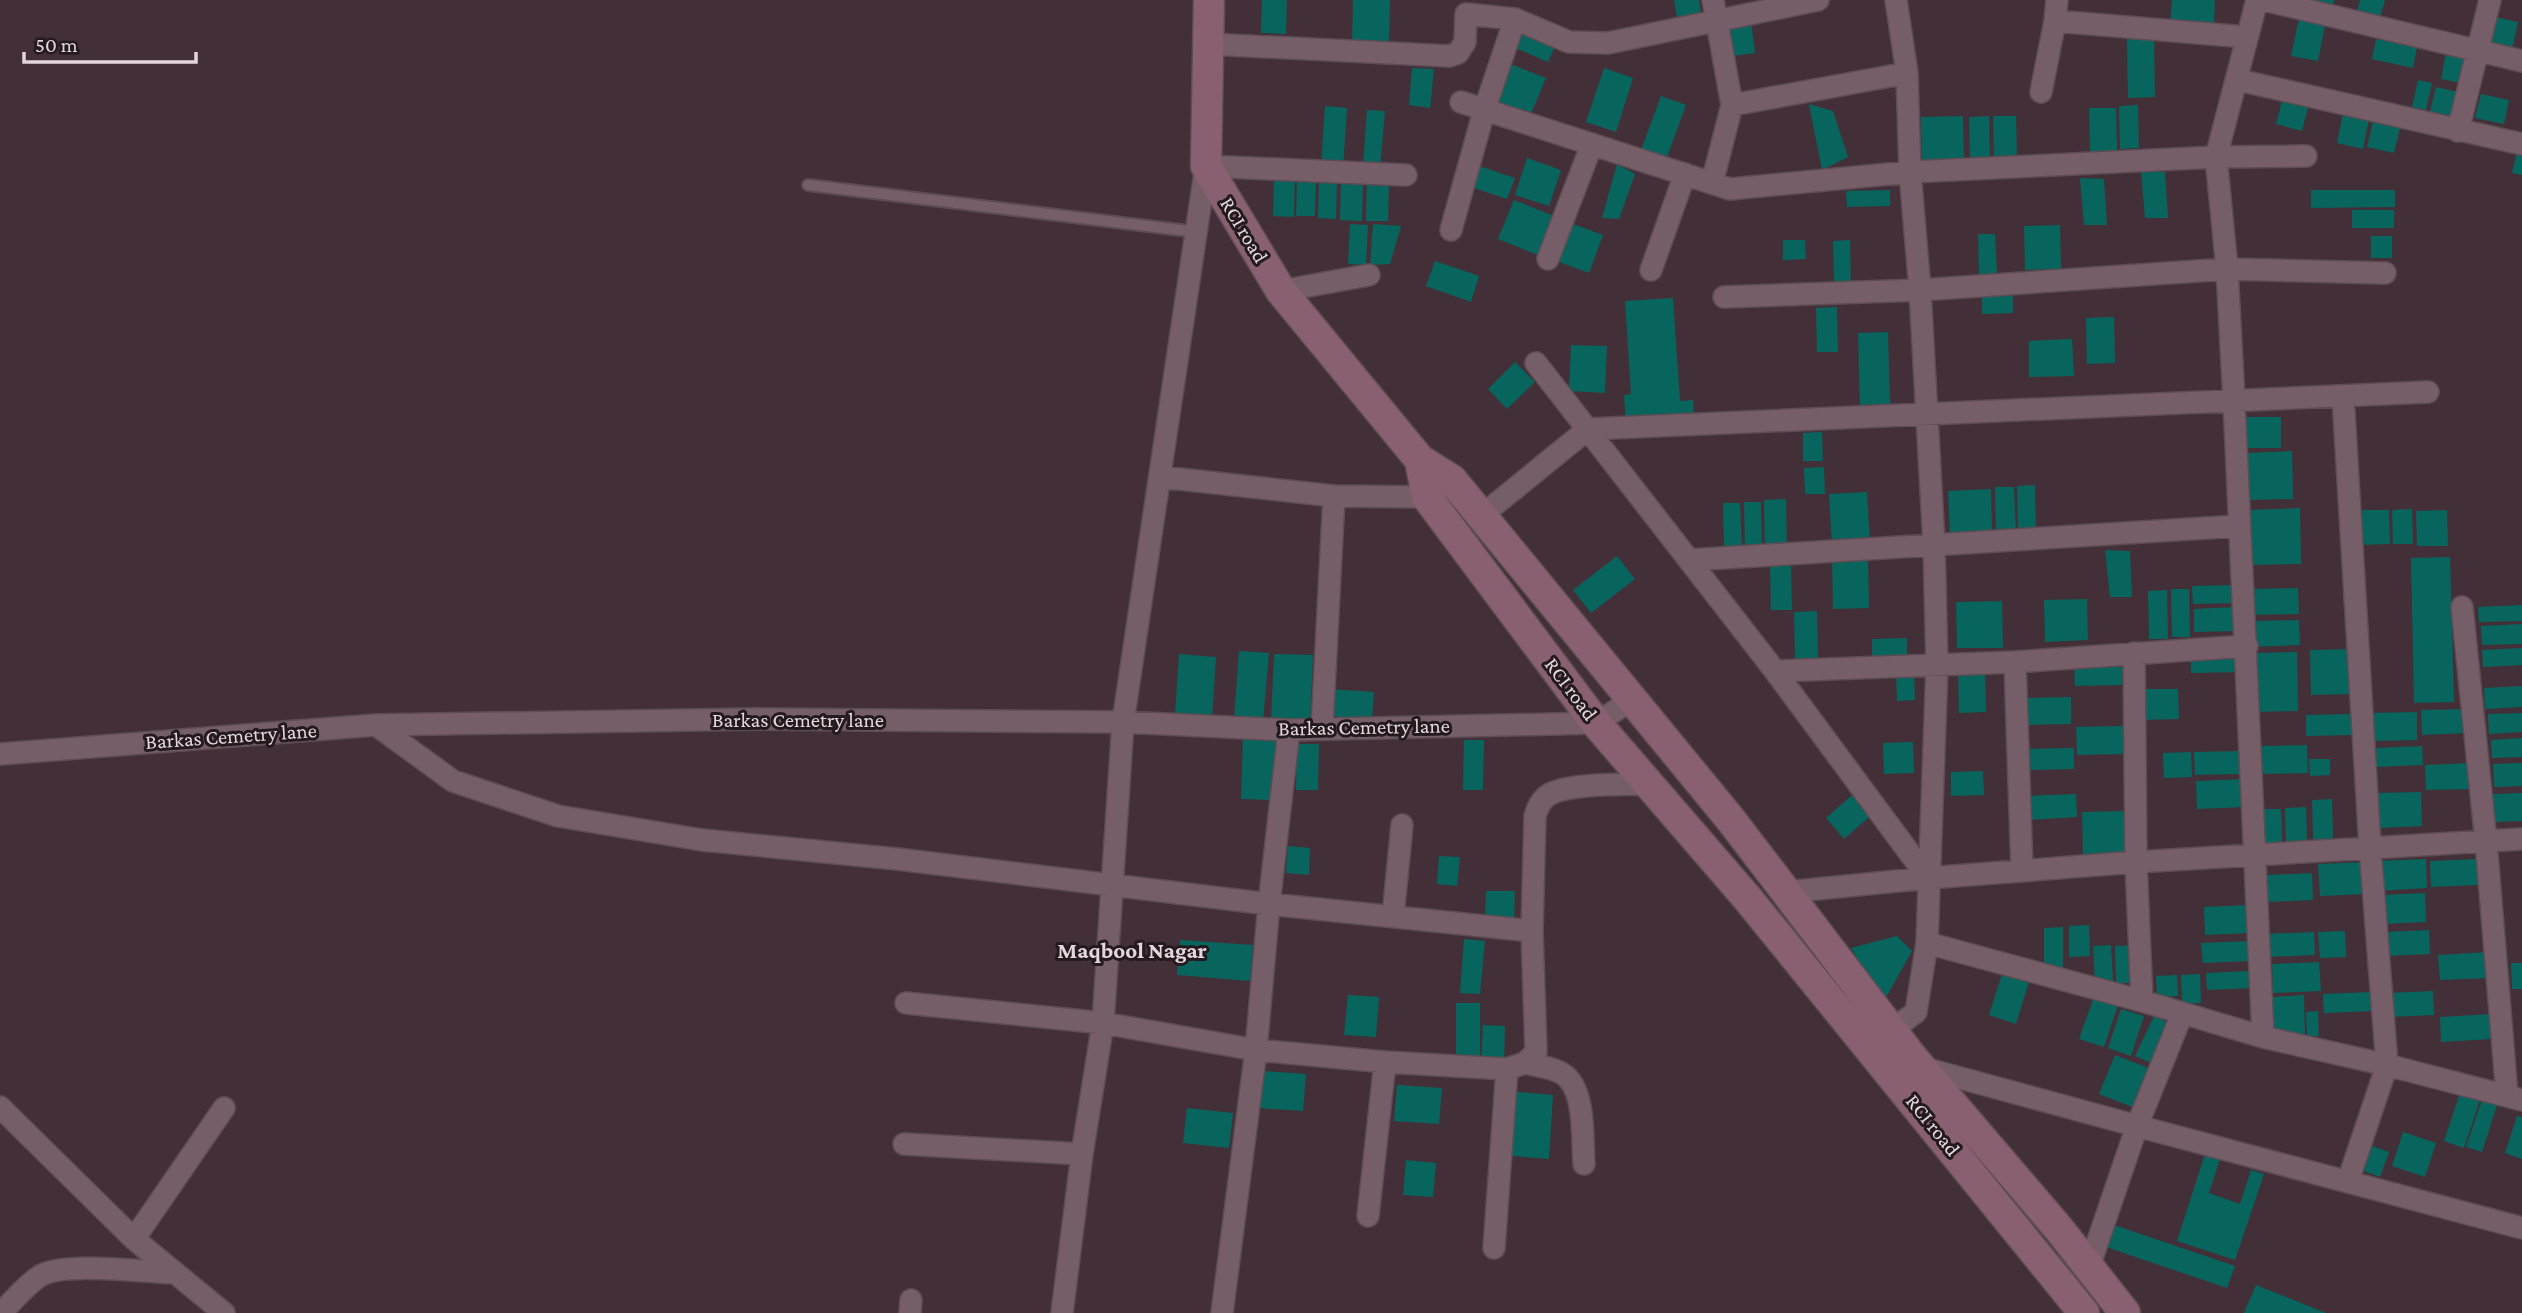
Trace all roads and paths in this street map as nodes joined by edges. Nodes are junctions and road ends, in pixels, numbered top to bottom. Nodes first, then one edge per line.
1 (1209, 0) edge
2 (1818, 0) edge
3 (1896, 0) edge
4 (2057, 0) edge
5 (2257, 0) edge
6 (2264, 0) edge
7 (2490, 0) edge
8 (1464, 7) edge
9 (1715, 10) edge
10 (1515, 19) junction
11 (2054, 21) junction
12 (2246, 37) junction
13 (1209, 44) junction
14 (2476, 51) junction
15 (2522, 61) edge
16 (1907, 73) junction
17 (2238, 79) junction
18 (2041, 92) dead end
19 (1461, 102) dead end
20 (1732, 104) junction
21 (1484, 111) junction
22 (2458, 131) junction
23 (1592, 144) junction
24 (2522, 144) edge
25 (2306, 156) dead end
26 (2216, 157) junction
27 (1206, 166) junction
28 (1910, 173) junction
29 (1685, 174) junction
30 (1406, 175) dead end
31 (1712, 183) junction
32 (808, 185) dead end
33 (1451, 230) dead end
34 (1197, 232) junction
35 (1548, 259) dead end
36 (2227, 269) junction
37 (1651, 270) dead end
38 (2385, 274) dead end
39 (1369, 275) dead end
40 (1920, 290) junction
41 (1281, 291) junction
42 (1724, 297) dead end
43 (1536, 363) dead end
44 (2428, 392) dead end
45 (2343, 396) junction
46 (2234, 401) junction
47 (1926, 414) junction
48 (1588, 429) junction
49 (1420, 460) junction
50 (1161, 477) junction
51 (1452, 480) junction
52 (1334, 496) junction
53 (1427, 497) junction
54 (1481, 516) junction
55 (2239, 526) junction
56 (1934, 544) junction
57 (1689, 560) junction
58 (2462, 607) dead end
59 (2247, 646) junction
60 (2134, 653) junction
61 (2015, 662) junction
62 (1937, 666) junction
63 (1775, 671) junction
64 (1632, 701) junction
65 (1124, 722) junction
66 (1596, 723) junction
67 (376, 725) junction
68 (1322, 728) junction
69 (1289, 730) junction
70 (0, 754) edge
71 (1648, 783) junction
72 (1402, 825) dead end
73 (2522, 839) edge
74 (2486, 842) junction
75 (2370, 847) junction
76 (2256, 856) junction
77 (2136, 862) junction
78 (2022, 871) junction
79 (1928, 878) junction
80 (1113, 886) junction
81 (1786, 892) junction
82 (1269, 904) junction
83 (1393, 916) junction
84 (1532, 931) junction
85 (1927, 943) junction
86 (2142, 1001) junction
87 (906, 1003) dead end
88 (2182, 1014) junction
89 (1103, 1023) junction
90 (2263, 1037) junction
91 (1881, 1038) junction
92 (1256, 1050) junction
93 (1385, 1062) junction
94 (2387, 1065) junction
95 (1516, 1066) junction
96 (1920, 1067) junction
97 (2515, 1098) edge
98 (0, 1107) edge
99 (225, 1108) dead end
100 (2137, 1126) junction
101 (904, 1144) dead end
102 (1082, 1154) junction
103 (1584, 1164) dead end
104 (2348, 1181) junction
105 (1368, 1216) dead end
106 (2522, 1228) edge
107 (134, 1239) junction
108 (1493, 1248) dead end
109 (2089, 1267) junction
110 (174, 1273) junction
111 (1, 1313) edge
112 (223, 1313) edge
113 (1062, 1313) edge
114 (1222, 1313) edge
115 (2084, 1313) edge
116 (2125, 1313) edge

1 - 13 street
2 - 9 street
3 - 16 street
4 - 11 street
5 - 12 street
6 - 14 street
7 - 14 street
8 - 10 street
8 - 13 street
9 - 10 street
9 - 20 street
10 - 21 street
11 - 12 street
11 - 18 street
12 - 17 street
13 - 27 street
14 - 15 street
14 - 22 street
16 - 20 street
16 - 28 street
17 - 22 street
17 - 26 street
19 - 21 street
20 - 31 street
21 - 23 street
21 - 33 street
22 - 24 street
23 - 29 street
23 - 35 street
25 - 26 street
26 - 28 street
26 - 36 street
27 - 30 street
27 - 34 street
27 - 41 street, RCI road
28 - 31 street
28 - 40 street
29 - 31 street
29 - 37 street
32 - 34 lane
34 - 50 street
36 - 38 street
36 - 40 street
36 - 46 street
39 - 41 street
40 - 42 street
40 - 47 street
41 - 49 street, RCI road
43 - 48 street
44 - 45 street
45 - 46 street
45 - 75 street
46 - 47 street
46 - 55 street
47 - 48 street
47 - 56 street
48 - 54 street
48 - 57 street
49 - 51 street
49 - 53 street, RCI road
50 - 52 street
50 - 65 street
51 - 53 street
51 - 54 street
52 - 53 street
52 - 68 street
53 - 66 street, RCI road
54 - 64 street
55 - 56 street
55 - 59 street
56 - 57 street
56 - 62 street
57 - 63 street
58 - 74 street
59 - 60 street
59 - 76 street
60 - 61 street
60 - 77 street
61 - 62 street
61 - 78 street
62 - 63 street
62 - 79 street
63 - 79 street
64 - 66 street
64 - 81 street
65 - 67 street, Barkas Cemetry lane
65 - 69 street, Barkas Cemetry lane
65 - 80 street
66 - 68 street, Barkas Cemetry lane
66 - 71 street, RCI road
67 - 70 street, Barkas Cemetry lane
67 - 80 street
68 - 69 street, Barkas Cemetry lane
69 - 82 street
71 - 84 street
71 - 91 street, RCI road
72 - 83 street
73 - 74 street
74 - 75 street
74 - 97 street
75 - 76 street
75 - 94 street
76 - 77 street
76 - 90 street
77 - 78 street
77 - 86 street
78 - 79 street
79 - 81 street
79 - 85 street
80 - 82 street
80 - 89 street
81 - 91 street
82 - 83 street
82 - 92 street
83 - 84 street
84 - 95 street
85 - 86 street
85 - 91 street
86 - 88 street
87 - 89 street
88 - 90 street
88 - 100 street
89 - 92 street
89 - 102 street
90 - 94 street
91 - 96 street
91 - 115 street, RCI road
92 - 93 street
92 - 114 street
93 - 95 street
93 - 105 street
94 - 97 street
94 - 104 street
95 - 103 street
95 - 108 street
96 - 100 street
96 - 109 street
98 - 107 street
99 - 107 street
100 - 104 street
100 - 109 street
101 - 102 street
102 - 113 street
104 - 106 street
107 - 110 street
109 - 116 street
110 - 111 street
110 - 112 street

